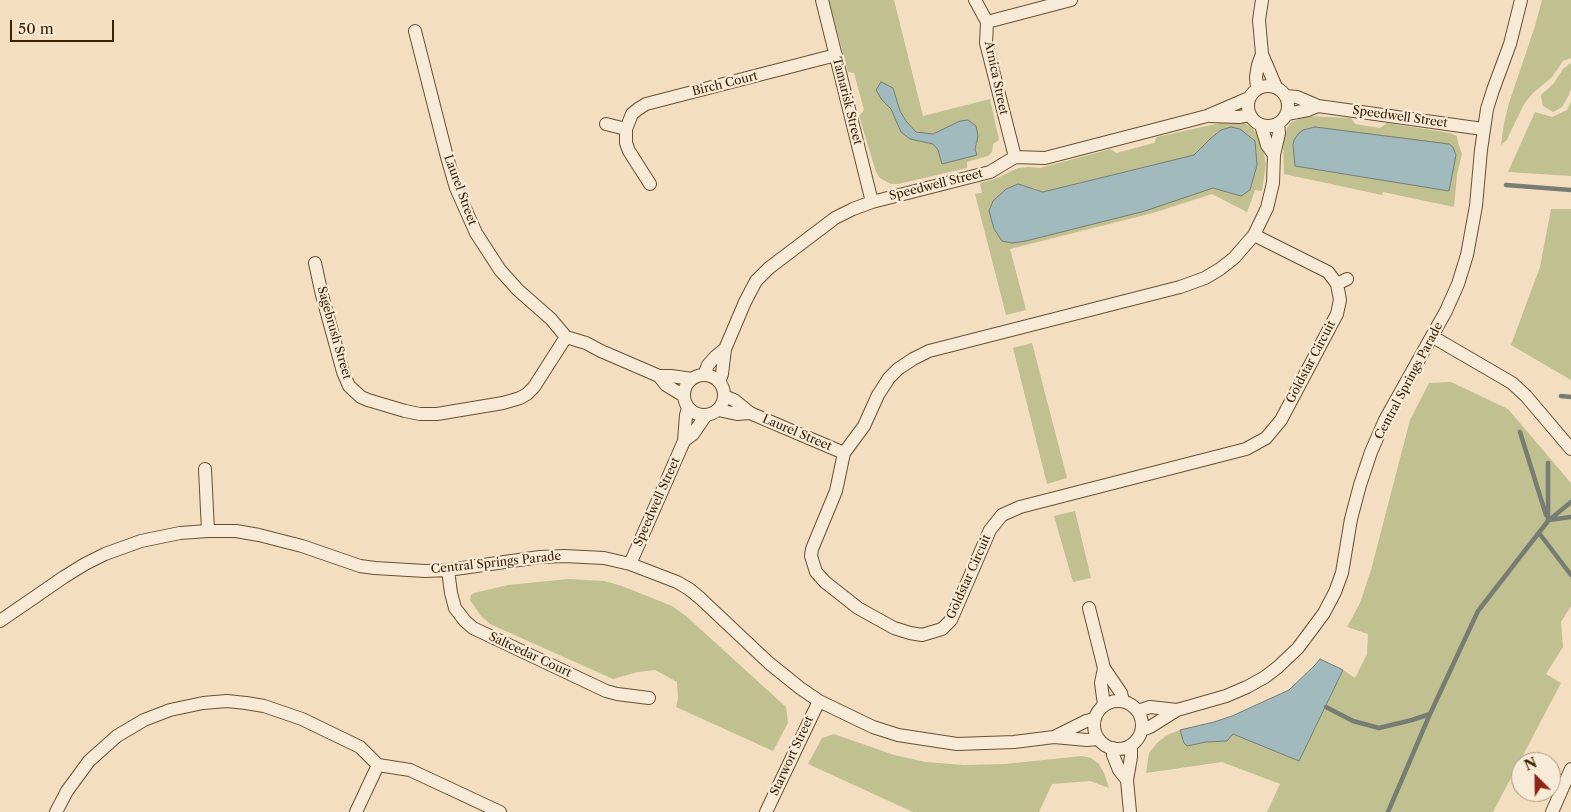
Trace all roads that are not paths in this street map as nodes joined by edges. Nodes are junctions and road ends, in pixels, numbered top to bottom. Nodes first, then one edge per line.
1 (822, 0) edge
2 (975, 0) edge
3 (1070, 0) edge
4 (1262, 0) edge
5 (1522, 0) edge
6 (987, 22) junction
7 (415, 32) dead end
8 (1262, 54) junction
9 (836, 55) junction
10 (1276, 87) junction
11 (1257, 88) junction
12 (1286, 96) junction
13 (1249, 98) junction
14 (1318, 106) junction
15 (1250, 114) junction
16 (1287, 114) junction
17 (1207, 116) junction
18 (606, 124) dead end
19 (1278, 124) junction
20 (1261, 125) junction
21 (626, 129) junction
22 (1483, 129) junction
23 (1274, 155) junction
24 (1015, 158) junction
25 (650, 184) dead end
26 (872, 202) junction
27 (1254, 235) junction
28 (316, 263) dead end
29 (566, 337) junction
30 (1433, 337) junction
31 (725, 349) junction
32 (659, 376) junction
33 (698, 377) junction
34 (719, 382) junction
35 (724, 396) junction
36 (686, 402) junction
37 (718, 410) junction
38 (750, 414) junction
39 (706, 415) junction
40 (684, 441) junction
41 (1571, 449) edge
42 (844, 453) junction
43 (205, 469) dead end
44 (208, 531) junction
45 (630, 564) junction
46 (448, 570) junction
47 (1089, 608) dead end
48 (0, 621) edge
49 (1104, 668) junction
50 (650, 698) dead end
51 (819, 701) junction
52 (1123, 701) junction
53 (1104, 705) junction
54 (1176, 710) junction
55 (1138, 711) junction
56 (1094, 719) junction
57 (1142, 730) junction
58 (1054, 737) junction
59 (1098, 739) junction
60 (1131, 745) junction
61 (1113, 748) junction
62 (378, 765) junction
63 (1571, 769) edge
64 (1127, 780) junction
65 (56, 812) edge
66 (356, 812) edge
67 (500, 812) edge
68 (766, 812) edge
69 (1130, 812) edge
70 (1552, 812) edge

1 - 9 street, Tamarisk Street
2 - 6 street, Arnica Street
3 - 6 street
4 - 8 street
5 - 22 street, Central Springs Parade
6 - 24 street, Arnica Street
7 - 29 street, Laurel Street
8 - 10 street
8 - 11 street
9 - 21 street, Birch Court
9 - 26 street, Tamarisk Street
10 - 11 street
10 - 12 street
11 - 13 street
12 - 14 street, Speedwell Street
12 - 16 street
13 - 15 street
13 - 17 street, Speedwell Street
14 - 16 street, Speedwell Street
14 - 22 street, Speedwell Street
15 - 17 street, Speedwell Street
15 - 20 street
16 - 19 street
17 - 24 street, Speedwell Street
18 - 21 street
19 - 20 street
19 - 23 street, Goldstar Circuit
20 - 23 street
21 - 25 street
22 - 30 street, Central Springs Parade
23 - 27 street, Goldstar Circuit
24 - 26 street, Speedwell Street
26 - 31 street, Speedwell Street
27 - 42 street, Goldstar Circuit
27 - 42 street, Goldstar Circuit
28 - 29 street, Sagebrush Street
29 - 32 street
30 - 41 street
30 - 54 street, Central Springs Parade
31 - 33 street, Speedwell Street
31 - 34 street, Speedwell Street
32 - 33 street
32 - 36 street
33 - 34 street
33 - 36 street
34 - 35 street
35 - 37 street
35 - 38 street, Laurel Street
36 - 39 street
36 - 40 street, Speedwell Street
37 - 38 street, Laurel Street
37 - 39 street
38 - 42 street, Laurel Street
39 - 40 street, Speedwell Street
40 - 45 street, Speedwell Street
43 - 44 street
44 - 46 street, Central Springs Parade
44 - 48 street, Central Springs Parade
45 - 46 street, Central Springs Parade
45 - 51 street, Central Springs Parade
46 - 50 street, Saltcedar Court
47 - 49 street
49 - 52 street
49 - 53 street
51 - 58 street, Central Springs Parade
51 - 68 street, Starwort Street
52 - 53 street
52 - 55 street
53 - 56 street
54 - 55 street, Central Springs Parade
54 - 57 street, Central Springs Parade
55 - 57 street
56 - 58 street, Central Springs Parade
56 - 59 street
57 - 60 street
58 - 59 street, Central Springs Parade
59 - 61 street
60 - 61 street
60 - 64 street
61 - 64 street
62 - 65 street
62 - 66 street
62 - 67 street
63 - 70 street
64 - 69 street

